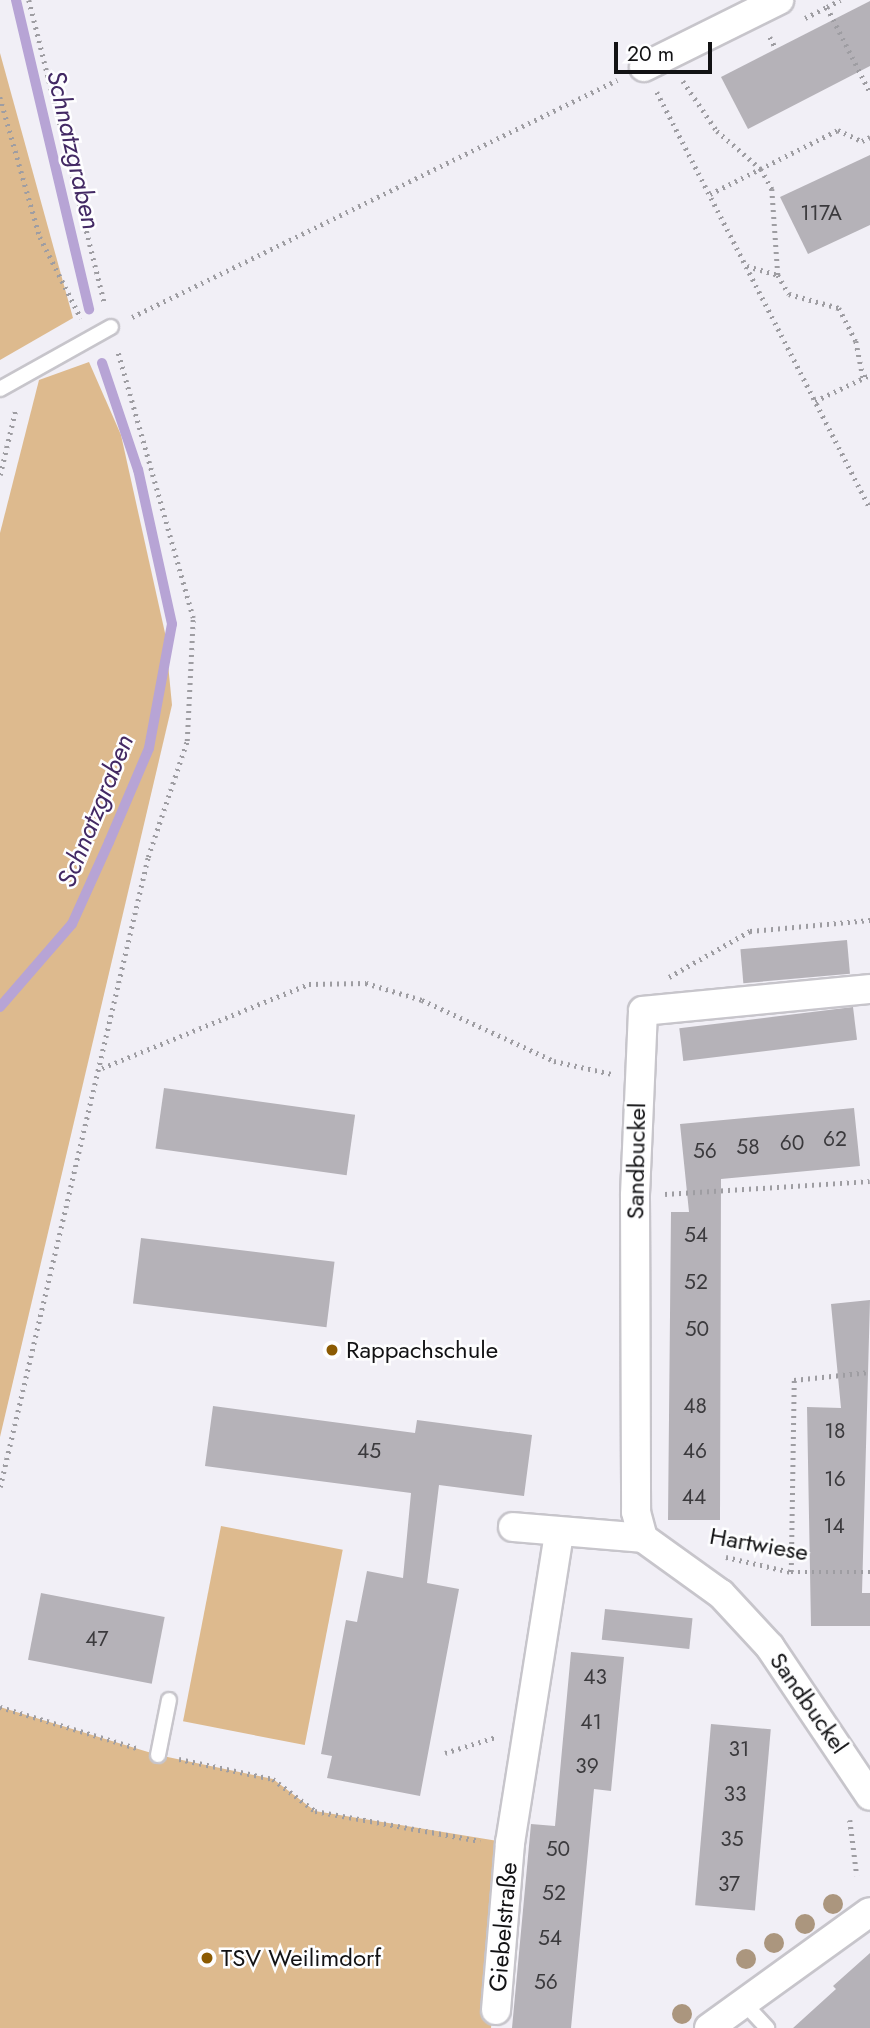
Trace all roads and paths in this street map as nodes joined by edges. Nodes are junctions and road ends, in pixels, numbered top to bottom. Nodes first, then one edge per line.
1 (29, 0) edge
2 (779, 0) edge
3 (840, 0) edge
4 (827, 7) junction
5 (792, 24) dead end
6 (781, 30) dead end
7 (769, 36) junction
8 (757, 42) dead end
9 (776, 49) dead end
10 (644, 67) junction
11 (695, 74) dead end
12 (682, 80) junction
13 (870, 92) edge
14 (658, 93) junction
15 (0, 97) edge
16 (870, 137) edge
17 (761, 169) junction
18 (710, 194) junction
19 (747, 266) junction
20 (778, 275) junction
21 (111, 327) junction
22 (83, 341) junction
23 (24, 373) junction
24 (870, 375) edge
25 (863, 378) junction
26 (0, 389) edge
27 (815, 401) junction
28 (0, 475) edge
29 (870, 509) edge
30 (870, 920) edge
31 (870, 989) edge
32 (643, 1012) junction
33 (102, 1069) junction
34 (637, 1080) junction
35 (870, 1181) edge
36 (635, 1196) junction
37 (870, 1372) edge
38 (0, 1487) edge
39 (513, 1527) dead end
40 (559, 1532) junction
41 (643, 1538) junction
42 (710, 1554) dead end
43 (792, 1572) junction
44 (870, 1572) edge
45 (169, 1700) dead end
46 (0, 1707) edge
47 (533, 1724) junction
48 (445, 1753) dead end
49 (158, 1755) junction
50 (863, 1802) edge
51 (510, 1843) junction
52 (858, 1876) dead end
53 (870, 1912) edge
54 (742, 2001) junction
55 (496, 2010) dead end
56 (709, 2028) edge
57 (767, 2028) edge

1 - 21 path
2 - 10 street
3 - 4 path
4 - 5 path
4 - 13 path
6 - 7 path
7 - 8 path
7 - 9 path
10 - 14 path
10 - 21 path
11 - 12 path
12 - 14 path
12 - 17 path
14 - 18 path
15 - 22 path
16 - 17 path
17 - 18 path
17 - 20 path
18 - 19 path
19 - 20 path
19 - 27 path
20 - 25 path
21 - 22 lane
21 - 33 path
22 - 23 lane
23 - 26 lane
23 - 28 path
24 - 25 path
25 - 27 path
27 - 29 path
30 - 32 path
31 - 32 street
32 - 34 street, Sandbuckel
33 - 34 path
33 - 38 path
34 - 36 street, Sandbuckel
35 - 36 path
36 - 41 street, Sandbuckel
37 - 43 path
39 - 40 street
40 - 41 street
40 - 47 street
41 - 50 street, Sandbuckel
42 - 43 path, Hartwiese
43 - 44 path, Hartwiese
45 - 49 lane
46 - 49 path
47 - 48 path
47 - 51 street
49 - 51 path
50 - 52 path
51 - 55 street, Giebelstraße
53 - 54 street
54 - 56 street
54 - 57 lane

